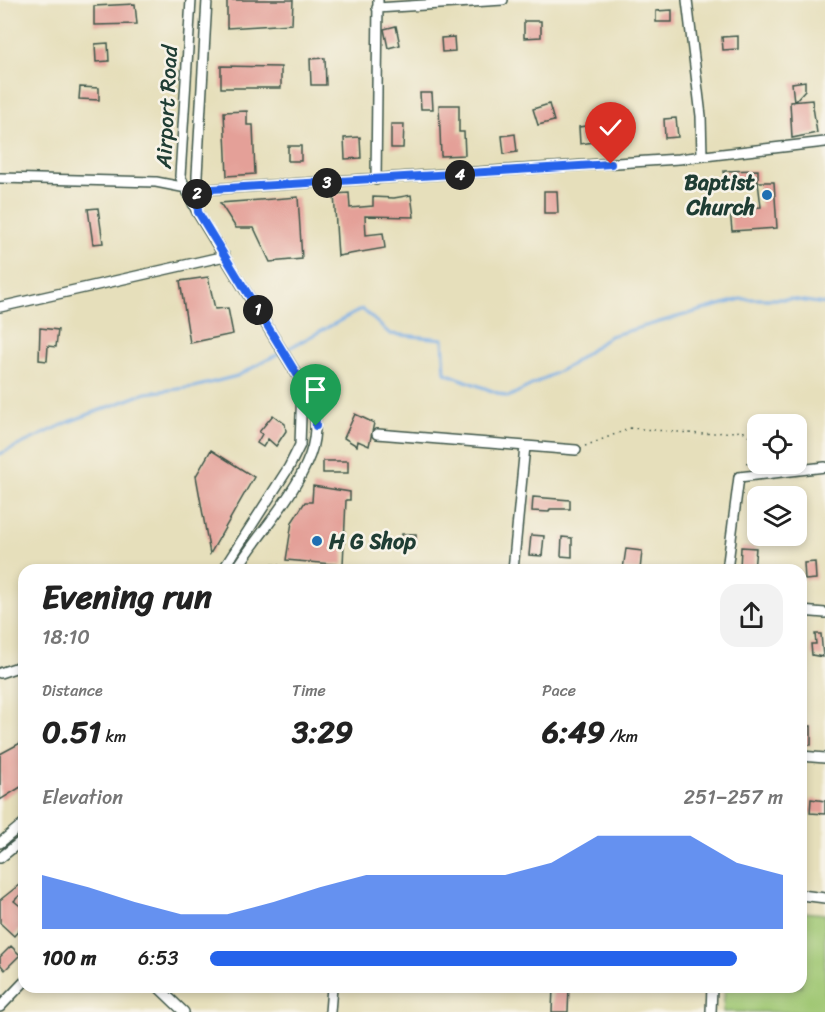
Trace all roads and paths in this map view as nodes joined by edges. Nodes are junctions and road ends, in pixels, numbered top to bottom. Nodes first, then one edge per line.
1 (191, 0) edge
2 (207, 0) edge
3 (503, 0) edge
4 (687, 0) edge
5 (377, 4) edge
6 (825, 142) edge
7 (702, 156) junction
8 (0, 178) edge
9 (376, 180) junction
10 (184, 187) junction
11 (197, 190) junction
12 (198, 212) junction
13 (225, 256) junction
14 (0, 307) edge
15 (302, 386) junction
16 (377, 434) dead end
17 (525, 446) junction
18 (576, 450) joint
19 (825, 467) edge
20 (745, 476) junction
21 (227, 564) edge
22 (241, 564) edge
23 (514, 564) edge
24 (728, 564) edge
25 (807, 611) edge
26 (825, 612) edge
27 (18, 667) edge
28 (0, 673) edge
29 (807, 756) edge
30 (825, 758) edge
31 (18, 828) edge
32 (0, 843) edge
33 (18, 844) edge
34 (0, 858) edge
35 (807, 896) edge
36 (825, 898) edge
37 (18, 988) edge
38 (164, 993) edge
39 (332, 993) edge
40 (712, 993) edge
41 (0, 1007) edge
42 (184, 1012) edge
43 (330, 1012) edge
44 (711, 1012) edge

1 - 10 street, Airport Road
2 - 11 street, Airport Road
3 - 5 street
4 - 7 street
5 - 9 street
6 - 7 street
7 - 9 street
8 - 10 street
9 - 11 street
10 - 11 street
10 - 12 street, Airport Road
11 - 12 street, Airport Road
12 - 13 street, Airport Road
13 - 14 street
13 - 15 street, Airport Road
15 - 21 street, Airport Road
15 - 22 street, Airport Road
16 - 17 street
17 - 18 street
17 - 23 street
18 - 20 path
19 - 20 street
20 - 24 street
25 - 26 street
27 - 28 street
29 - 30 street
31 - 32 street
33 - 34 street
35 - 36 street
37 - 41 street
38 - 42 street
39 - 43 street
40 - 44 street

